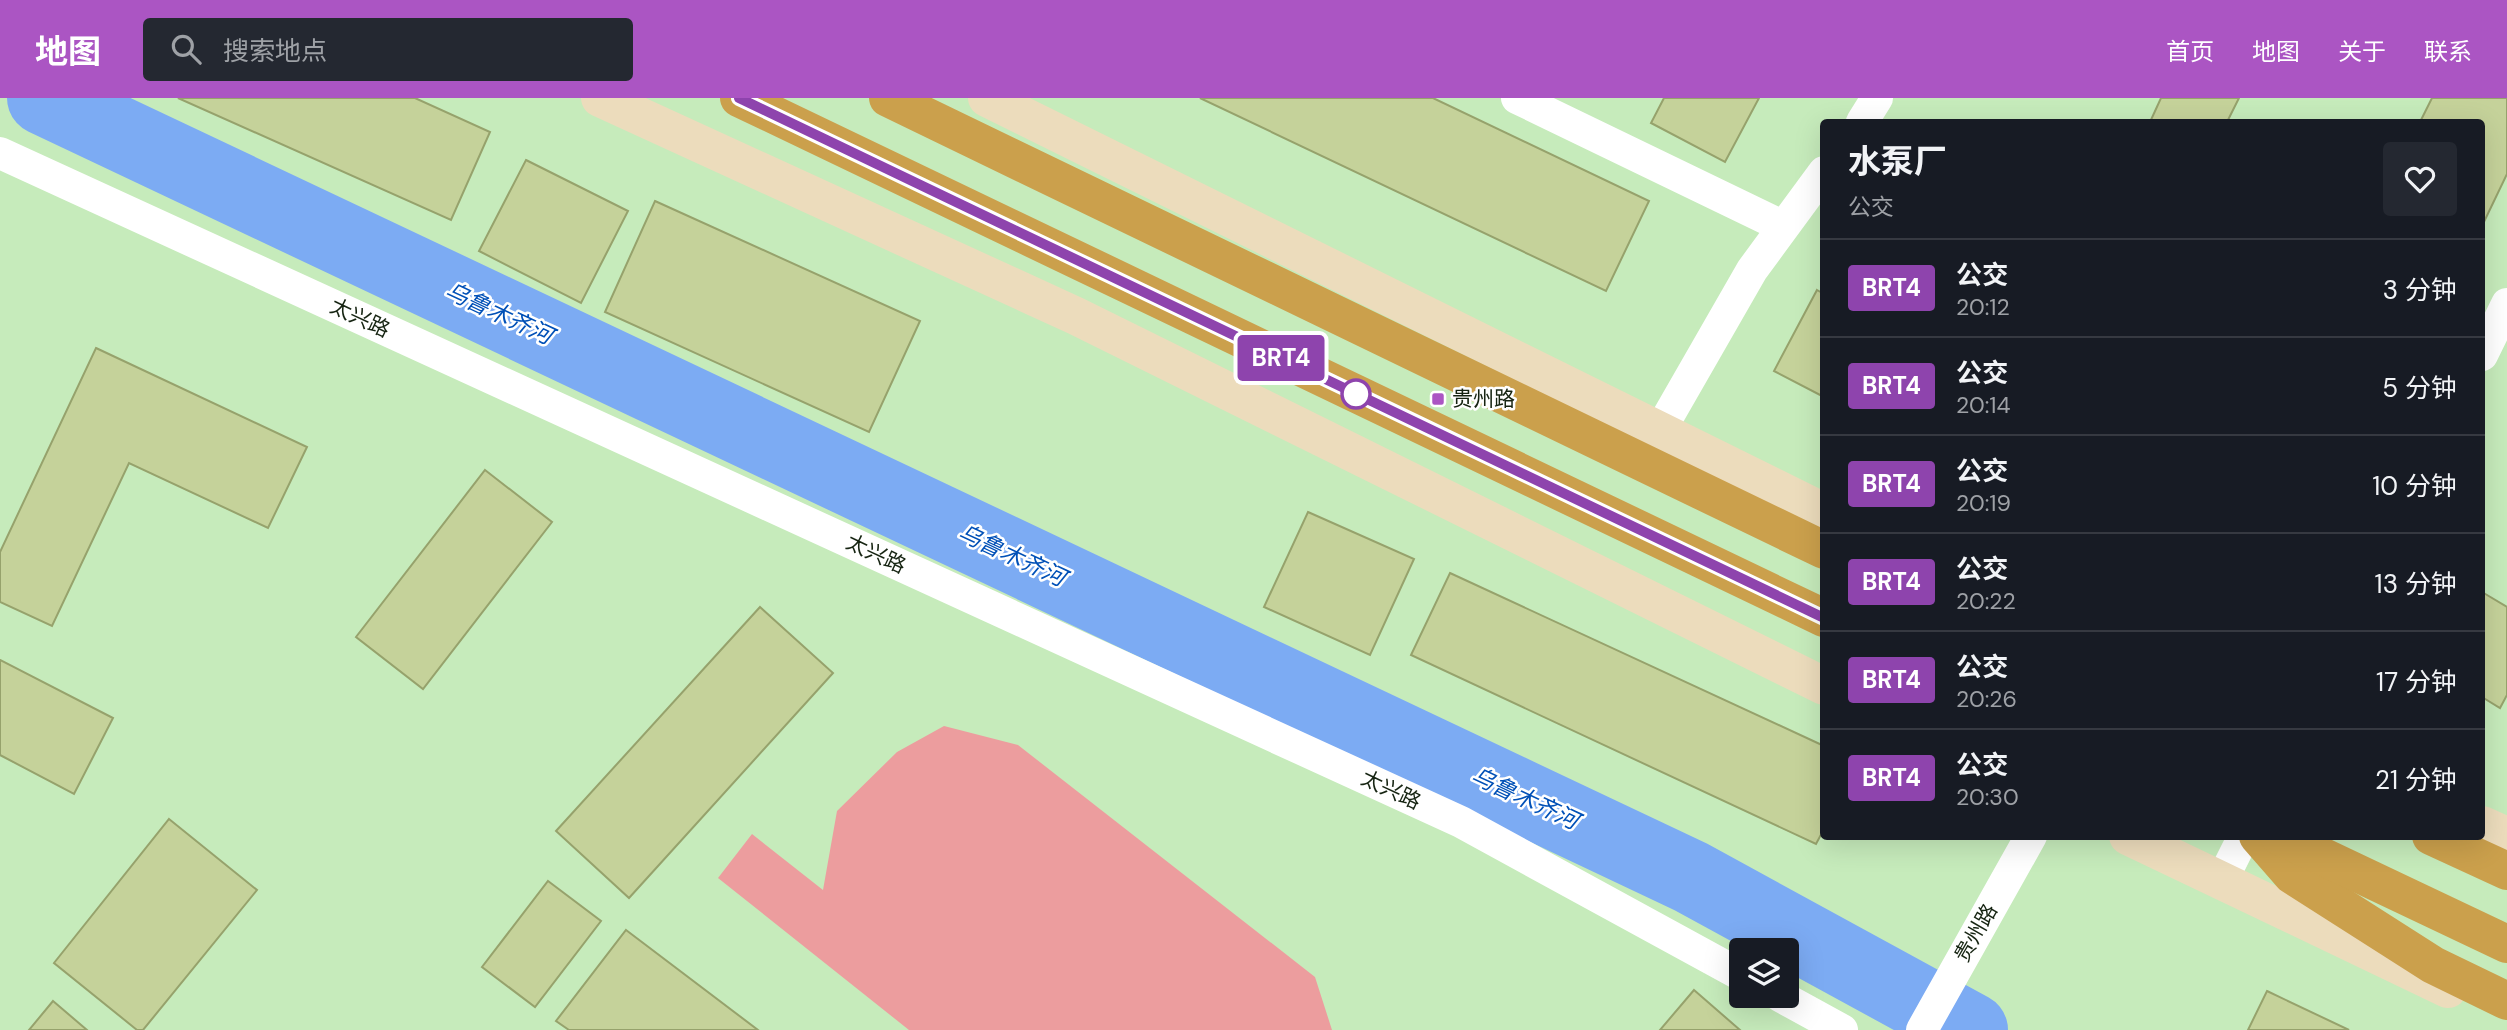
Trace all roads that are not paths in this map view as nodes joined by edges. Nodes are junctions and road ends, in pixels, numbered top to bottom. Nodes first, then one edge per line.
1 (600, 98) edge
2 (739, 98) edge
3 (888, 98) edge
4 (987, 98) edge
5 (1517, 98) edge
6 (1877, 98) edge
7 (1864, 119) edge
8 (0, 153) edge
9 (1820, 177) edge
10 (1782, 226) junction
11 (2507, 303) edge
12 (2485, 349) edge
13 (1659, 432) junction
14 (1820, 510) edge
15 (1820, 548) edge
16 (1820, 616) edge
17 (1820, 684) edge
18 (2485, 825) edge
19 (2507, 836) edge
20 (2029, 840) edge
21 (2136, 840) edge
22 (2242, 840) edge
23 (2261, 840) edge
24 (2287, 840) edge
25 (2440, 840) edge
26 (2507, 871) edge
27 (2221, 883) junction
28 (2507, 944) edge
29 (1729, 968) edge
30 (2507, 1001) edge
31 (1799, 1006) edge
32 (2507, 1017) edge
33 (1842, 1030) edge
34 (1922, 1030) edge

1 - 17 main road
2 - 16 highway
3 - 15 highway
4 - 13 main road
5 - 10 street
6 - 7 street
8 - 29 street, 太兴路
9 - 10 street
10 - 13 street
11 - 12 street
13 - 14 main road
18 - 19 main road
20 - 34 street, 贵州路
21 - 27 main road
22 - 27 street
23 - 30 highway
24 - 28 highway
25 - 26 highway
27 - 32 main road
31 - 33 street

